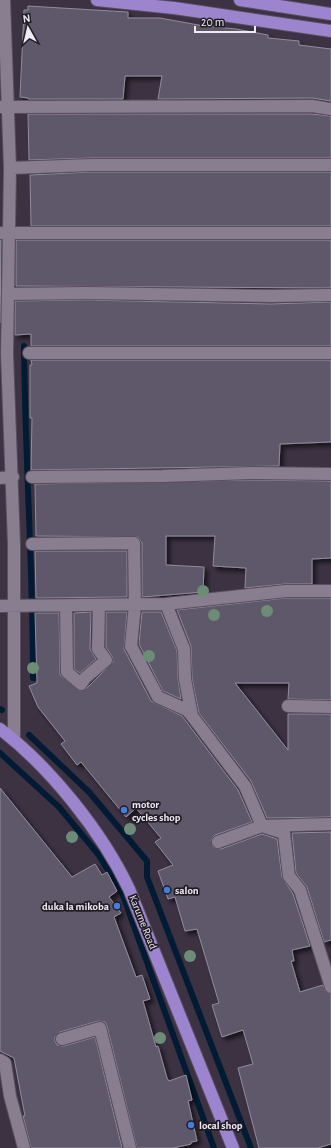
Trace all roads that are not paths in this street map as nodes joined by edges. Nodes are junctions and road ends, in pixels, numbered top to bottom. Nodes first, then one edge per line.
1 (4, 0) edge
2 (97, 0) edge
3 (240, 0) edge
4 (331, 14) edge
5 (331, 31) edge
6 (4, 107) edge
7 (331, 109) edge
8 (331, 165) edge
9 (10, 168) junction
10 (331, 233) edge
11 (5, 234) edge
12 (9, 294) junction
13 (331, 295) edge
14 (29, 353) dead end
15 (331, 353) edge
16 (4, 354) edge
17 (331, 474) edge
18 (13, 477) junction
19 (32, 477) dead end
20 (0, 478) edge
21 (32, 544) dead end
22 (331, 590) edge
23 (166, 604) junction
24 (99, 605) junction
25 (135, 605) junction
26 (0, 606) edge
27 (66, 606) junction
28 (14, 607) junction
29 (288, 706) dead end
30 (331, 707) edge
31 (192, 716) junction
32 (0, 730) edge
33 (14, 740) junction
34 (331, 824) edge
35 (262, 826) junction
36 (218, 842) dead end
37 (331, 986) edge
38 (62, 1039) dead end
39 (0, 1060) edge
40 (24, 1148) edge
41 (130, 1148) edge
42 (233, 1148) edge

1 - 6 street
2 - 5 main road
3 - 4 main road
6 - 7 street
6 - 9 street
8 - 9 street
9 - 11 street
10 - 11 street
11 - 12 street
12 - 13 street
12 - 16 street
14 - 15 street
16 - 18 street
17 - 19 street
18 - 20 street
18 - 28 street
21 - 25 street
22 - 23 street
23 - 25 street
23 - 31 street
24 - 25 street
24 - 27 street
24 - 27 street
25 - 31 street
26 - 28 street
27 - 28 street
28 - 33 street
29 - 30 street
31 - 35 street
32 - 33 main road, Karume Road
33 - 42 main road, Karume Road
34 - 35 street
35 - 36 street
35 - 37 street
38 - 41 street
39 - 40 street

